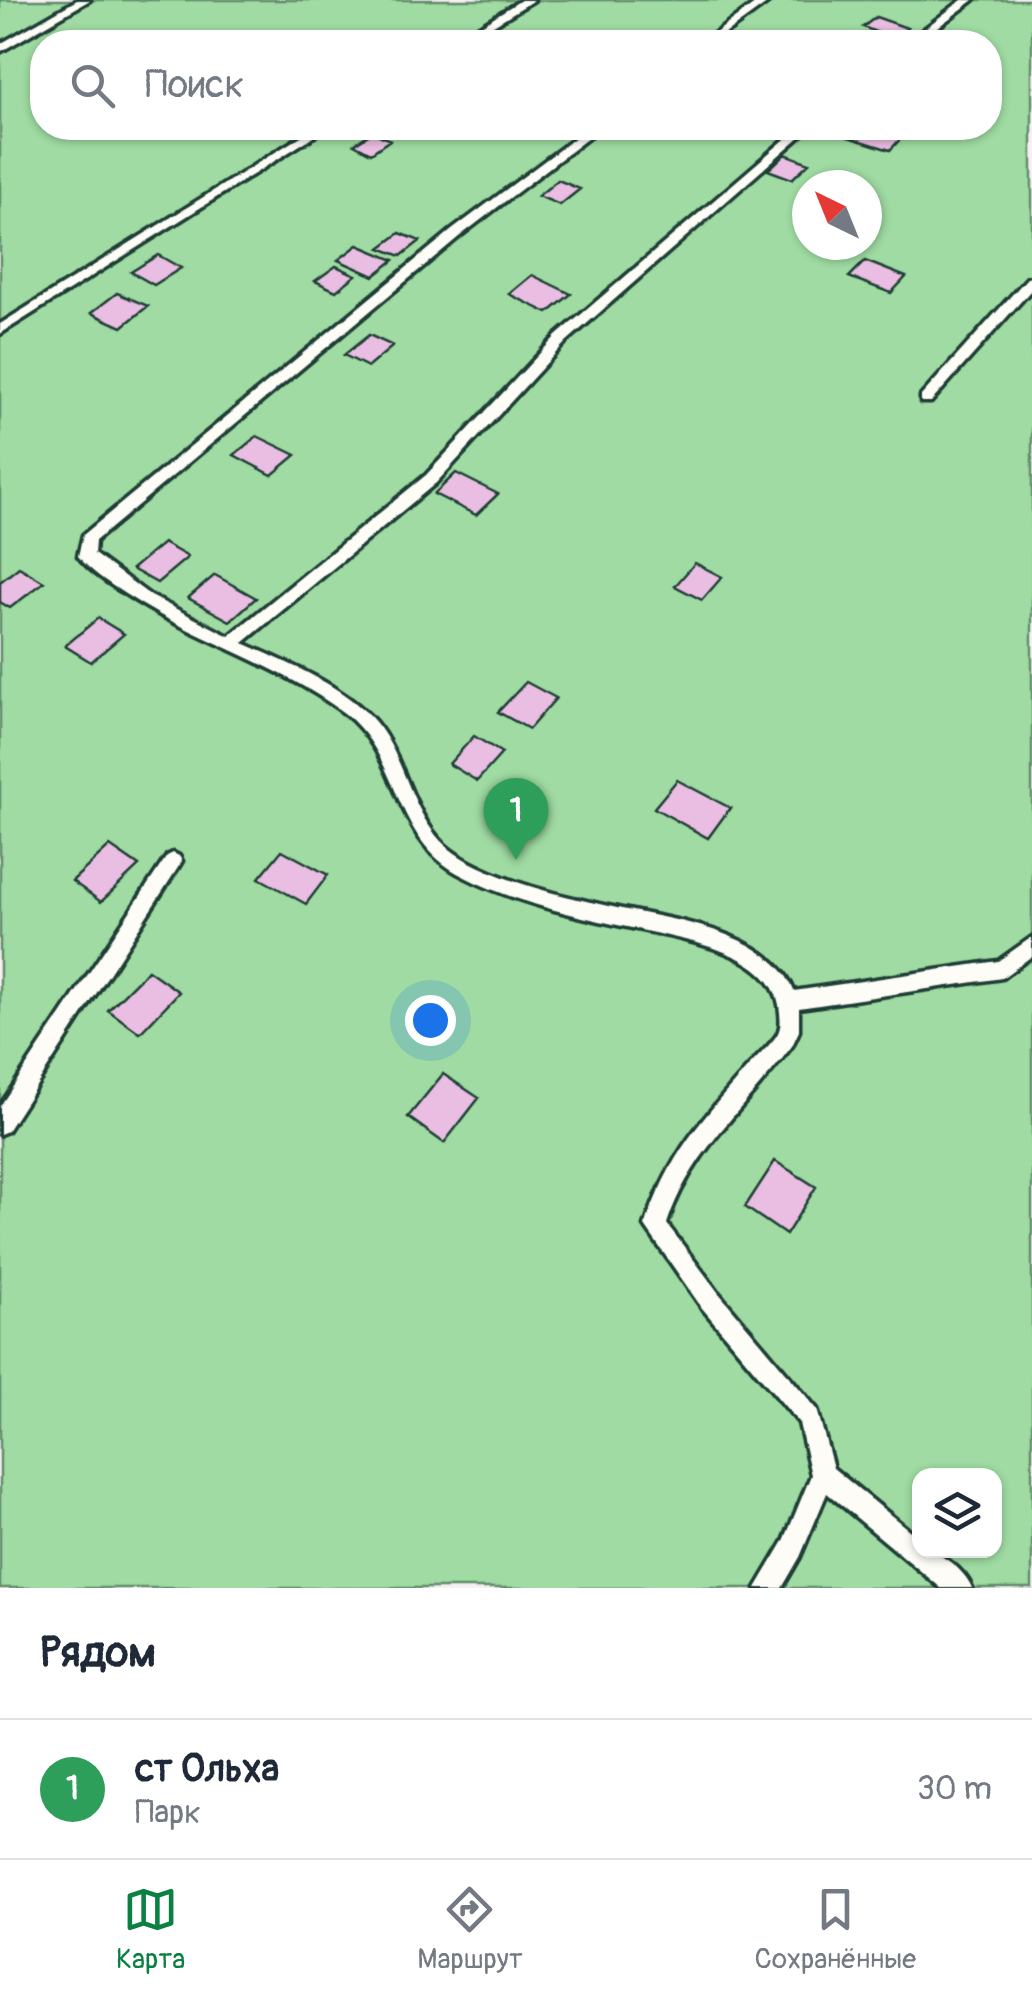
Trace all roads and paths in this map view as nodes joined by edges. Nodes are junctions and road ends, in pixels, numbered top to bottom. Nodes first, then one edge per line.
1 (86, 0) edge
2 (529, 0) edge
3 (766, 0) edge
4 (968, 0) edge
5 (33, 30) edge
6 (479, 30) edge
7 (725, 30) edge
8 (928, 30) edge
9 (30, 32) edge
10 (0, 49) edge
11 (302, 140) edge
12 (579, 140) edge
13 (790, 140) edge
14 (1032, 281) edge
15 (0, 330) edge
16 (926, 399) dead end
17 (231, 644) junction
18 (173, 861) dead end
19 (1032, 945) edge
20 (789, 1001) junction
21 (0, 1124) edge
22 (824, 1475) junction
23 (768, 1588) edge
24 (960, 1588) edge

1 - 5 lane
2 - 6 lane
3 - 7 lane
4 - 8 lane
9 - 10 lane
11 - 15 lane
12 - 17 lane
13 - 17 lane
14 - 16 lane
17 - 20 lane
18 - 21 lane
19 - 20 lane
20 - 22 lane
22 - 23 lane
22 - 24 lane

